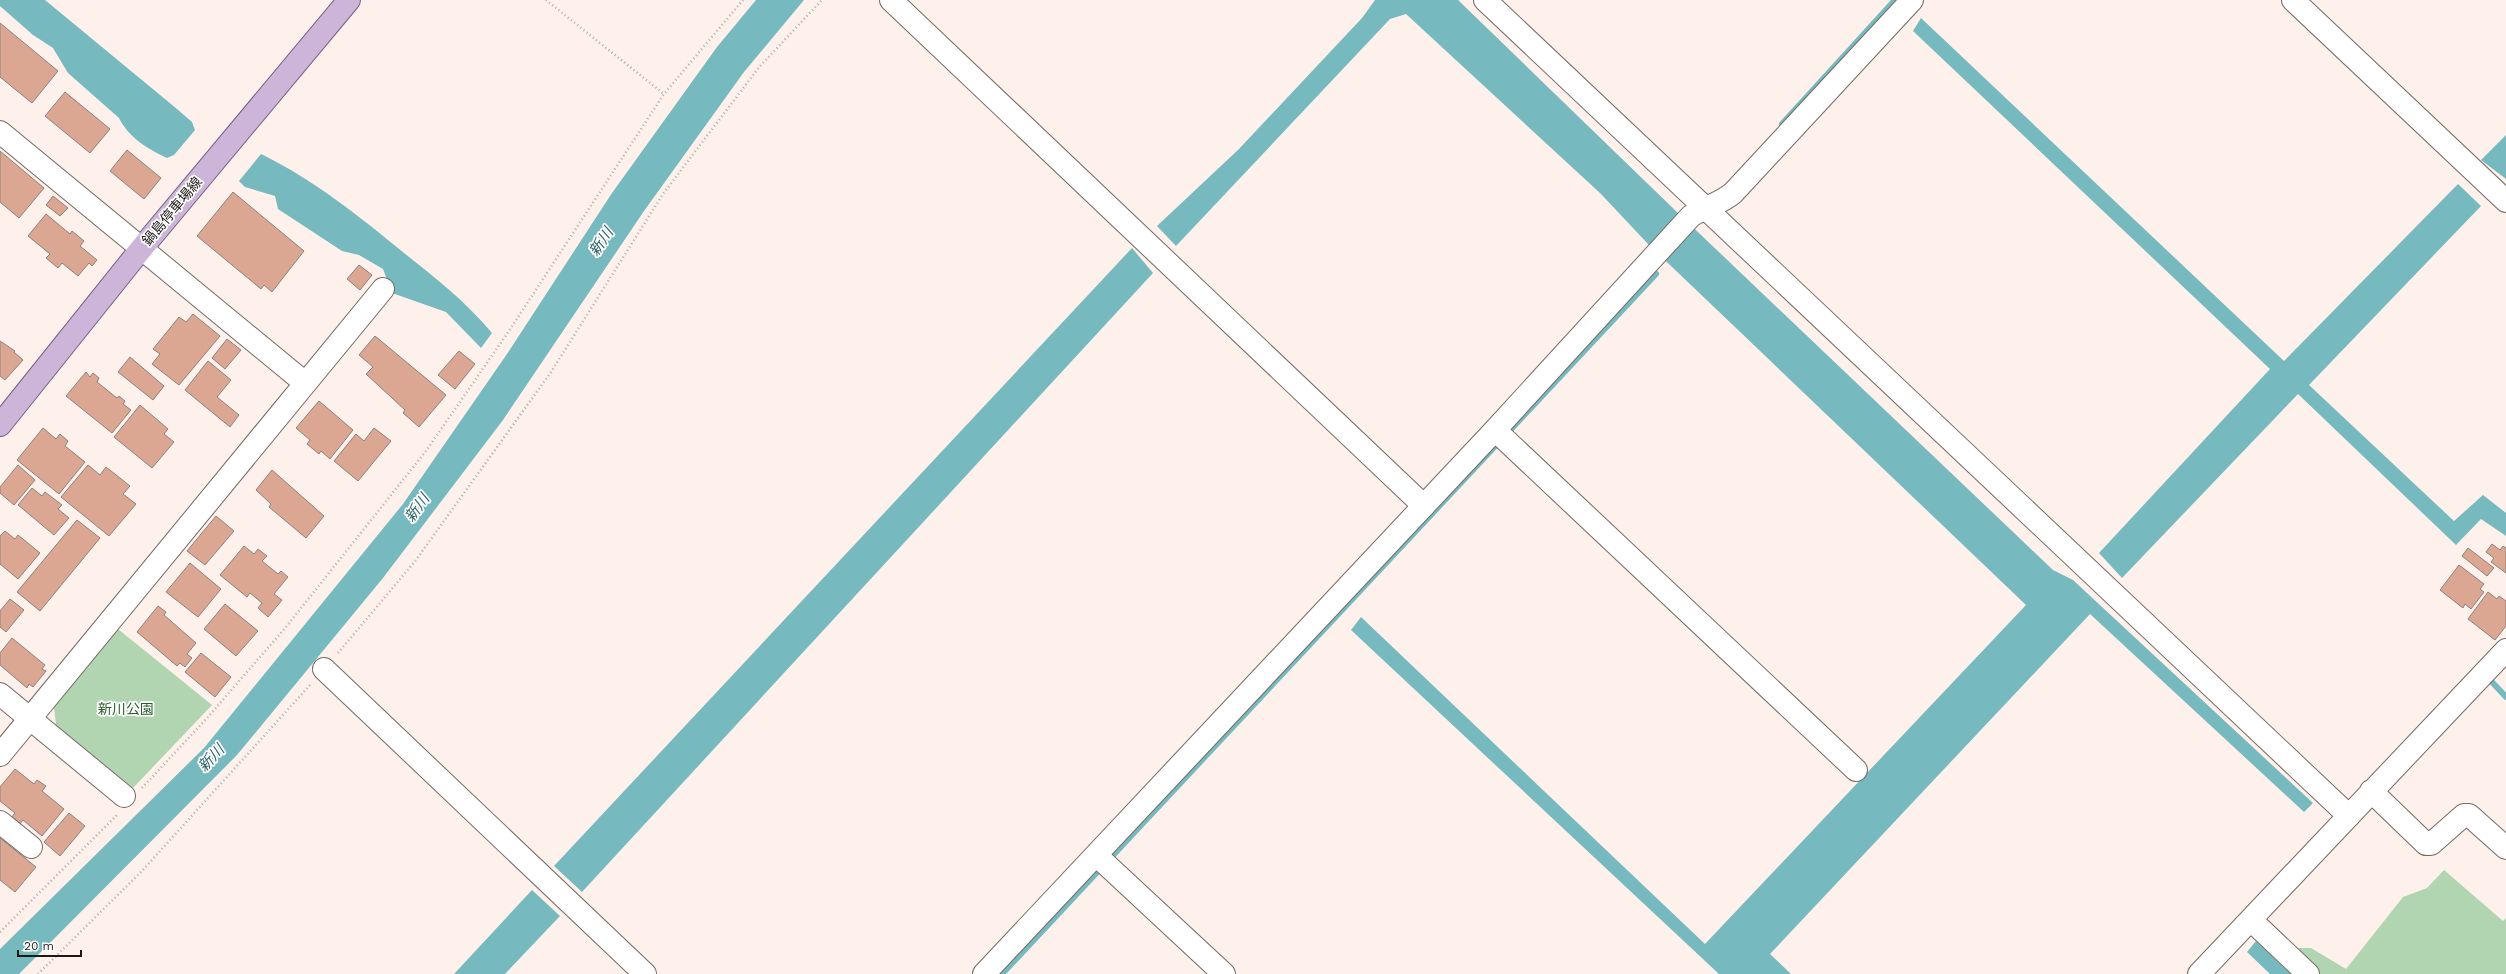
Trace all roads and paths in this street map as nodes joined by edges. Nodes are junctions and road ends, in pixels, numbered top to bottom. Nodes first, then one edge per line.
1 (349, 0) edge
2 (546, 0) edge
3 (743, 0) edge
4 (822, 0) edge
5 (891, 0) edge
6 (1485, 0) edge
7 (1912, 0) edge
8 (2293, 0) edge
9 (664, 94) junction
10 (0, 132) edge
11 (2506, 202) edge
12 (1698, 212) junction
13 (141, 248) junction
14 (383, 289) dead end
15 (305, 383) junction
16 (0, 425) edge
17 (1501, 435) junction
18 (1424, 506) junction
19 (2506, 650) edge
20 (324, 670) junction
21 (0, 694) edge
22 (30, 719) junction
23 (0, 755) edge
24 (1856, 770) dead end
25 (2371, 792) junction
26 (128, 800) junction
27 (2349, 816) junction
28 (0, 822) edge
29 (31, 846) dead end
30 (2506, 848) edge
31 (1096, 855) junction
32 (2251, 920) junction
33 (0, 932) edge
34 (38, 974) edge
35 (645, 974) edge
36 (984, 974) edge
37 (1224, 974) edge
38 (2199, 974) edge
39 (2308, 974) edge

1 - 13 main road, 鍋島停車場線
2 - 9 path
3 - 9 path
4 - 20 path
5 - 18 street
6 - 12 street
7 - 12 street
8 - 11 street
9 - 26 path
10 - 13 street
12 - 17 street
12 - 27 street
13 - 15 street
13 - 16 main road, 鍋島停車場線
14 - 15 street
15 - 22 street
17 - 18 street
17 - 24 street
18 - 31 street
19 - 25 street
20 - 34 path
20 - 35 street
21 - 22 street
22 - 23 street
22 - 26 street
25 - 27 street
25 - 30 street
26 - 33 path
27 - 32 street
28 - 29 street
31 - 36 street
31 - 37 street
32 - 38 street
32 - 39 street

